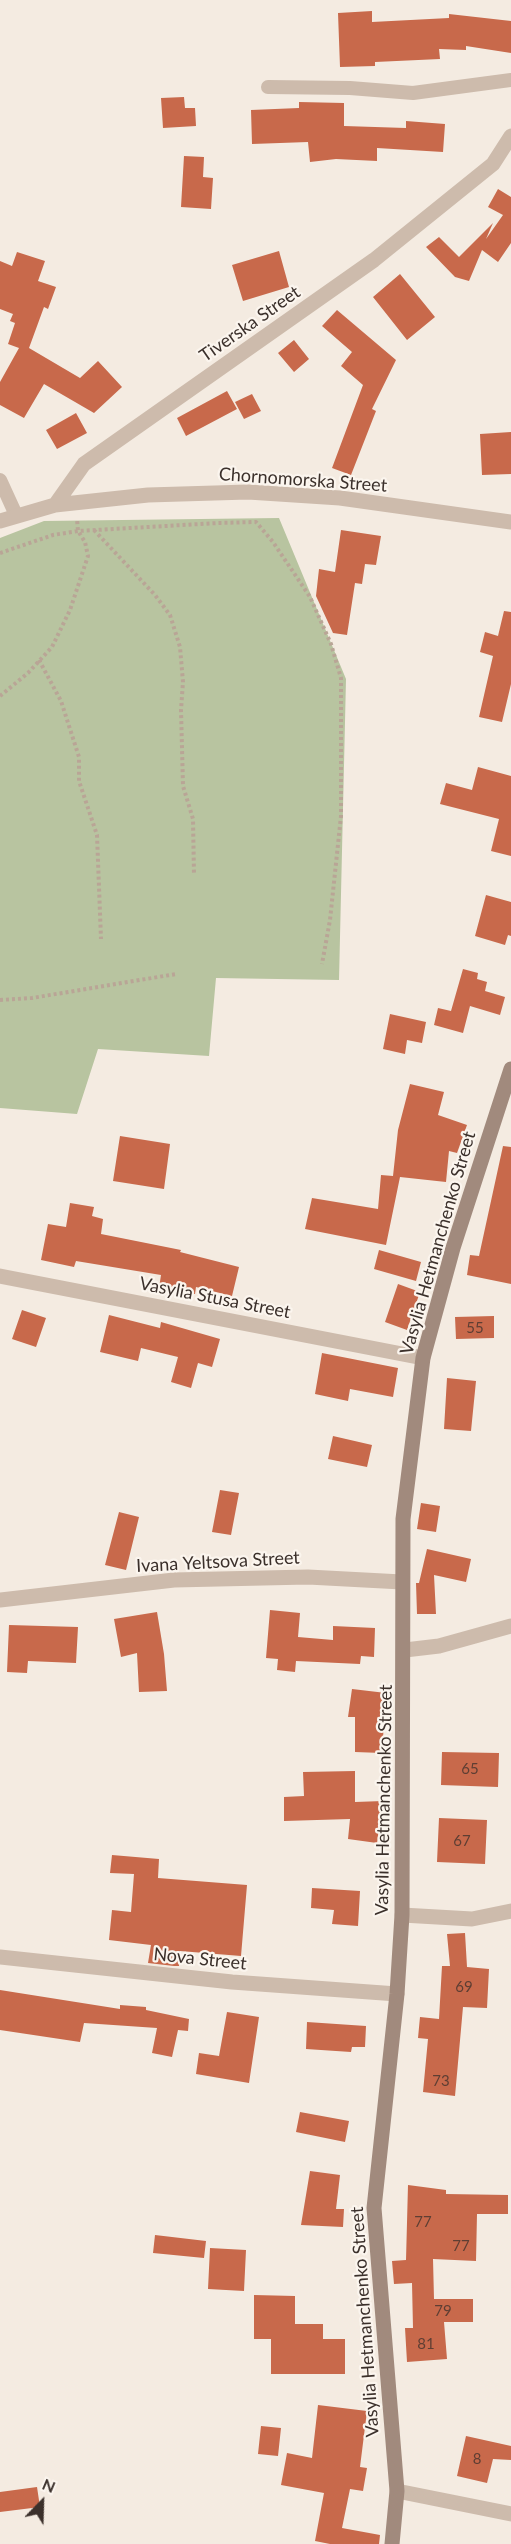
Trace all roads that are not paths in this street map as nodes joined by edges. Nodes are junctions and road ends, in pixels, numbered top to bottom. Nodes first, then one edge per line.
1 (511, 80) edge
2 (268, 87) dead end
3 (511, 136) edge
4 (0, 480) edge
5 (55, 505) junction
6 (16, 515) junction
7 (0, 521) edge
8 (511, 522) edge
9 (511, 1069) edge
10 (0, 1276) edge
11 (423, 1358) junction
12 (402, 1582) junction
13 (0, 1600) edge
14 (511, 1626) edge
15 (405, 1650) junction
16 (511, 1911) edge
17 (402, 1916) junction
18 (0, 1957) edge
19 (397, 1994) junction
20 (397, 2491) junction
21 (511, 2514) edge
22 (392, 2544) edge

1 - 2 lane
3 - 5 street, Tiverska Street
4 - 6 lane
5 - 6 street
5 - 8 street, Chornomorska Street
6 - 7 street
9 - 11 street, Vasylia Hetmanchenko Street
10 - 11 street, Vasylia Stusa Street
11 - 12 street, Vasylia Hetmanchenko Street
12 - 13 street, Ivana Yeltsova Street
12 - 15 street, Vasylia Hetmanchenko Street
14 - 15 street
15 - 17 street, Vasylia Hetmanchenko Street
16 - 17 street
17 - 19 street, Vasylia Hetmanchenko Street
18 - 19 street, Nova Street
19 - 20 street, Vasylia Hetmanchenko Street
20 - 21 street
20 - 22 street, Vasylia Hetmanchenko Street

